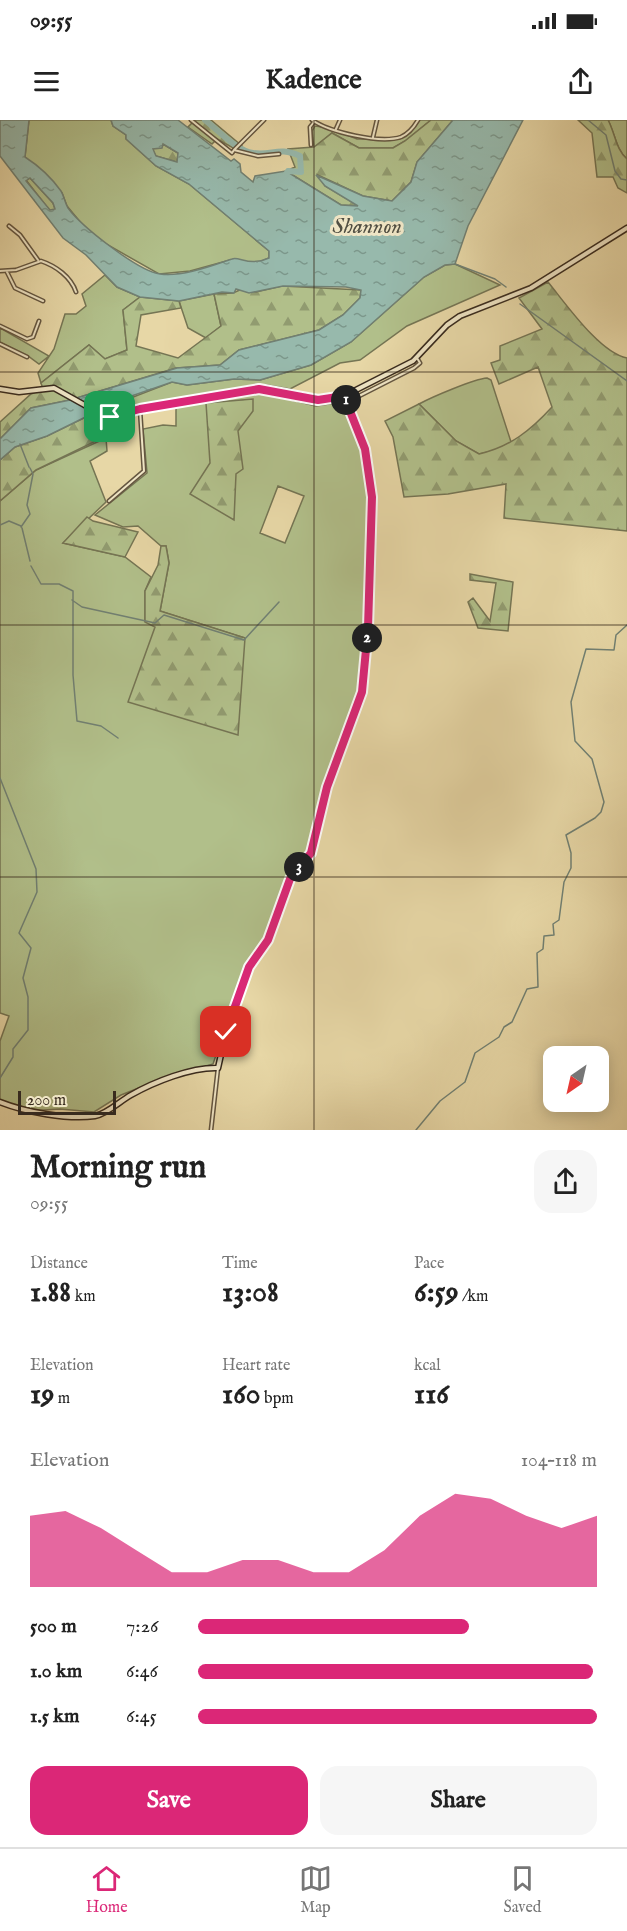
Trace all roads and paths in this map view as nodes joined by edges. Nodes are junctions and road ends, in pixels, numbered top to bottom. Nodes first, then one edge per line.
1 (191, 120) edge
2 (264, 120) edge
3 (340, 120) edge
4 (377, 120) edge
5 (418, 120) edge
6 (313, 121) edge
7 (336, 129) junction
8 (373, 137) junction
9 (311, 145) dead end
10 (234, 150) junction
11 (279, 154) dead end
12 (9, 226) dead end
13 (627, 228) edge
14 (38, 260) junction
15 (0, 271) edge
16 (7, 272) junction
17 (76, 292) dead end
18 (43, 301) dead end
19 (39, 321) dead end
20 (0, 326) edge
21 (0, 344) edge
22 (27, 357) dead end
23 (417, 358) junction
24 (0, 389) edge
25 (344, 396) junction
26 (359, 396) dead end
27 (140, 409) junction
28 (109, 501) dead end
29 (218, 1068) junction
30 (0, 1102) edge
31 (211, 1130) edge

1 - 10 street
2 - 10 street
3 - 7 street
4 - 8 street
5 - 8 street
6 - 7 street
6 - 9 street
7 - 8 street
10 - 11 street
12 - 14 street
13 - 23 street
14 - 16 street
14 - 17 street
15 - 16 street
16 - 18 street
19 - 20 street
21 - 22 street
23 - 25 street
23 - 26 street
24 - 27 street
25 - 27 street
25 - 29 street
27 - 28 street
29 - 30 street
29 - 31 street

